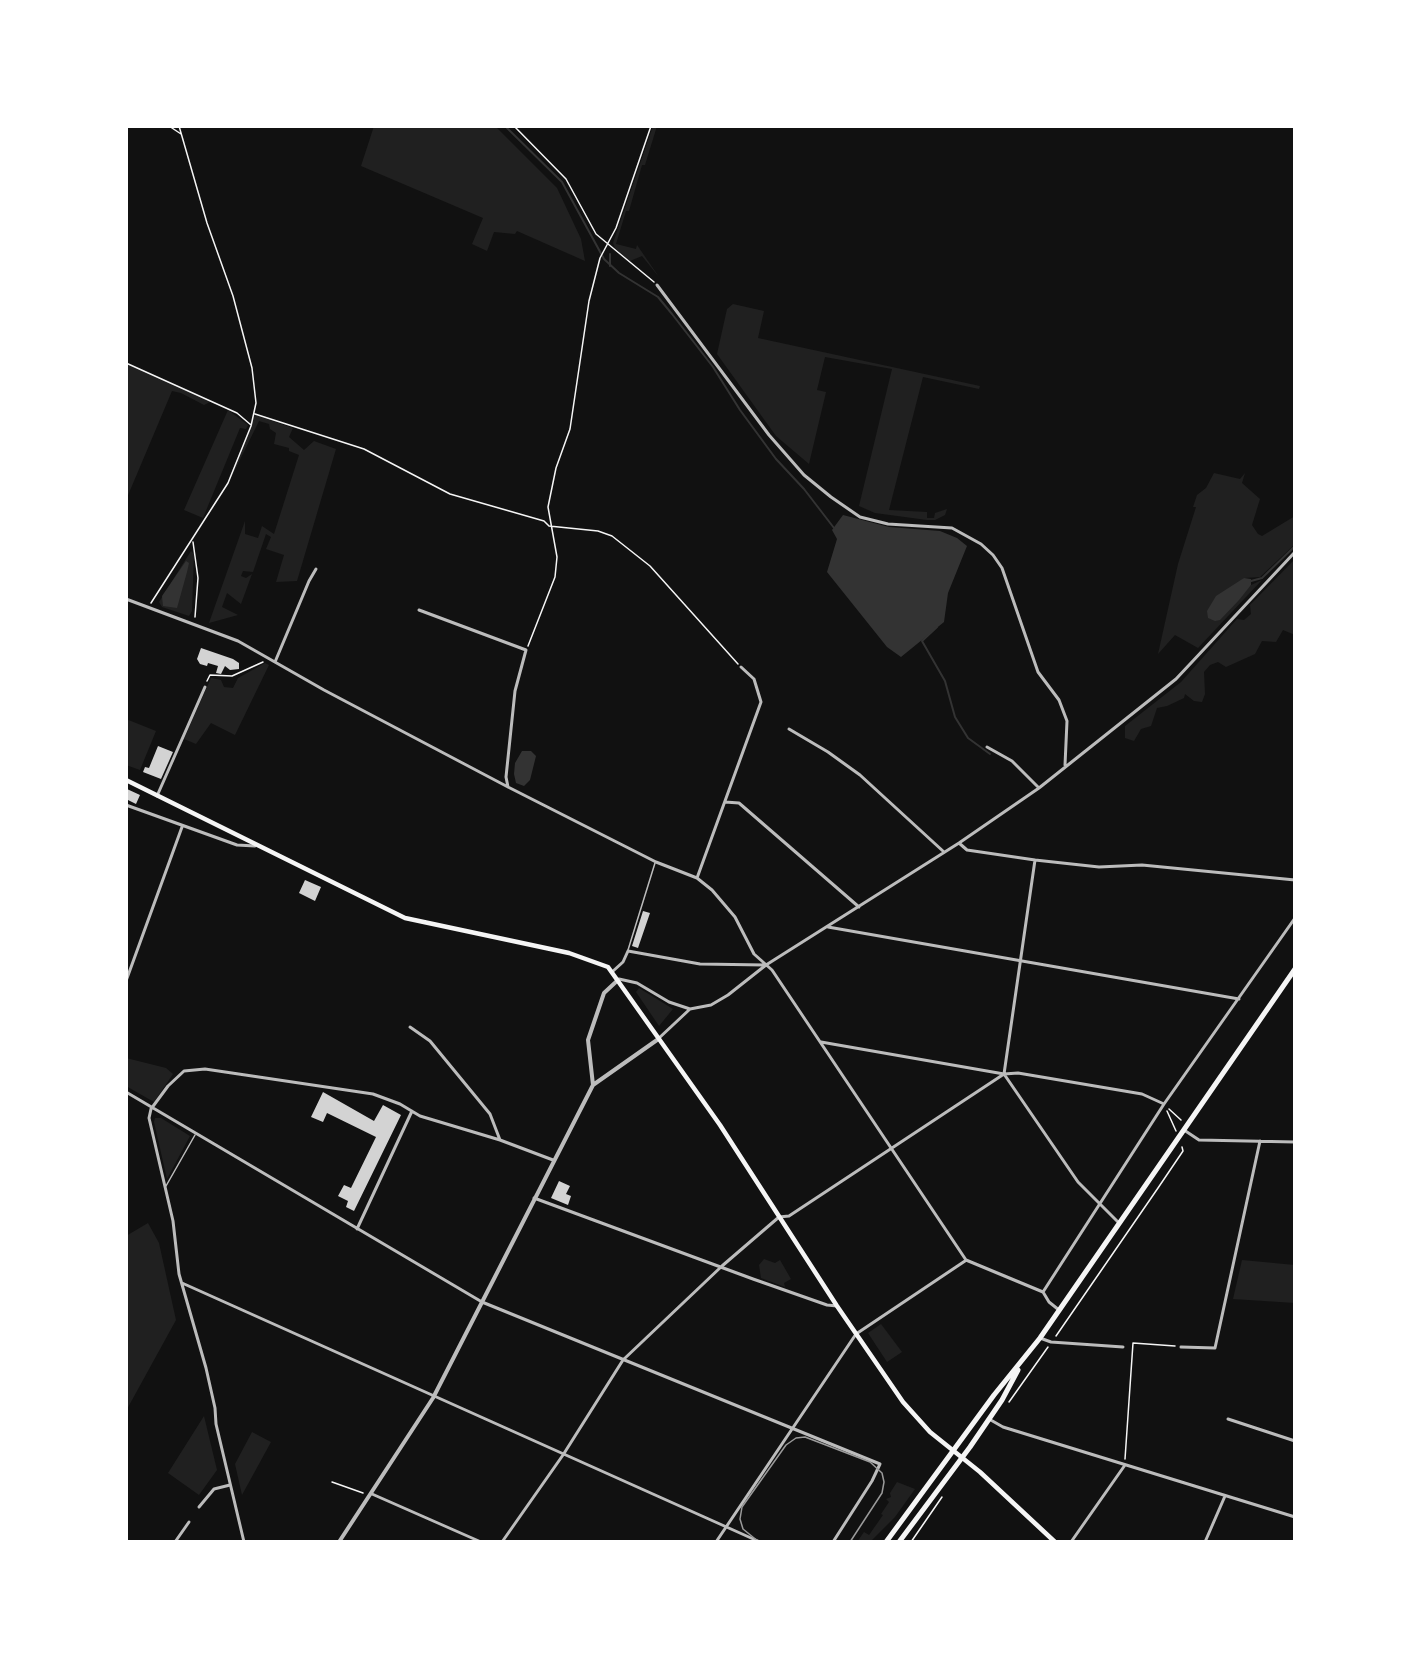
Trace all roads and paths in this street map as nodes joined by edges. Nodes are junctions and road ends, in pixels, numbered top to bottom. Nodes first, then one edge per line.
1 (169, 126) edge
2 (179, 126) edge
3 (514, 126) edge
4 (651, 126) edge
5 (181, 134) junction
6 (607, 246) junction
7 (657, 285) joint
8 (126, 363) edge
9 (255, 414) junction
10 (251, 426) junction
11 (549, 526) junction
12 (193, 541) junction
13 (1295, 552) edge
14 (316, 569) dead end
15 (126, 598) edge
16 (149, 607) junction
17 (419, 610) dead end
18 (194, 624) junction
19 (526, 650) junction
20 (269, 658) junction
21 (275, 662) junction
22 (741, 667) joint
23 (209, 677) dead end
24 (205, 687) dead end
25 (789, 729) dead end
26 (987, 747) dead end
27 (1065, 765) junction
28 (126, 780) edge
29 (508, 787) junction
30 (1039, 789) junction
31 (157, 796) junction
32 (725, 802) junction
33 (126, 805) edge
34 (182, 827) junction
35 (959, 843) junction
36 (260, 846) junction
37 (944, 852) junction
38 (1035, 860) junction
39 (656, 862) junction
40 (697, 878) junction
41 (1295, 880) edge
42 (859, 907) junction
43 (1295, 918) edge
44 (828, 927) junction
45 (628, 951) junction
46 (1020, 962) junction
47 (766, 965) junction
48 (1295, 969) edge
49 (612, 972) junction
50 (619, 979) junction
51 (126, 981) edge
52 (1239, 999) junction
53 (690, 1009) junction
54 (410, 1027) dead end
55 (657, 1040) junction
56 (821, 1042) junction
57 (1004, 1074) junction
58 (592, 1085) junction
59 (126, 1092) edge
60 (1164, 1104) junction
61 (151, 1109) junction
62 (412, 1111) junction
63 (1182, 1120) dead end
64 (1184, 1130) junction
65 (195, 1134) junction
66 (1179, 1137) junction
67 (500, 1140) junction
68 (1260, 1141) junction
69 (1295, 1142) edge
70 (892, 1147) junction
71 (553, 1160) junction
72 (165, 1186) junction
73 (534, 1198) junction
74 (1099, 1205) junction
75 (779, 1217) junction
76 (1119, 1223) junction
77 (357, 1229) junction
78 (966, 1260) junction
79 (722, 1266) junction
80 (182, 1283) junction
81 (1043, 1292) junction
82 (482, 1302) junction
83 (837, 1306) junction
84 (1059, 1310) junction
85 (856, 1334) junction
86 (1040, 1338) junction
87 (1052, 1342) junction
88 (1123, 1347) dead end
89 (1181, 1347) joint
90 (623, 1360) junction
91 (1023, 1360) junction
92 (433, 1398) junction
93 (1007, 1405) dead end
94 (989, 1419) junction
95 (1228, 1419) dead end
96 (794, 1430) junction
97 (1295, 1441) edge
98 (953, 1450) junction
99 (563, 1455) junction
100 (963, 1458) junction
101 (1125, 1465) junction
102 (332, 1482) dead end
103 (230, 1485) junction
104 (947, 1490) dead end
105 (372, 1494) junction
106 (1225, 1496) junction
107 (199, 1507) dead end
108 (1295, 1517) edge
109 (189, 1522) dead end
110 (726, 1527) junction
111 (175, 1542) edge
112 (244, 1542) edge
113 (339, 1542) edge
114 (481, 1542) edge
115 (502, 1542) edge
116 (716, 1542) edge
117 (760, 1542) edge
118 (833, 1542) edge
119 (886, 1542) edge
120 (899, 1542) edge
121 (911, 1542) edge
122 (1055, 1542) edge
123 (1071, 1542) edge
124 (1205, 1542) edge

1 - 5 path
2 - 5 path
3 - 6 path
4 - 6 path
5 - 9 path
6 - 7 path
6 - 11 path
7 - 27 street
8 - 10 path
9 - 10 path
9 - 11 path
10 - 12 path
11 - 19 path
11 - 22 path
12 - 16 path
12 - 18 path
13 - 27 street
14 - 21 street
15 - 16 street
16 - 18 street
17 - 19 street
18 - 20 street
19 - 29 street
20 - 21 street
20 - 23 path
21 - 29 street
22 - 32 street
24 - 31 street
25 - 37 street
26 - 30 street
27 - 30 street
28 - 31 main road
29 - 39 street
30 - 35 street
31 - 36 main road
32 - 40 street
32 - 42 street
33 - 34 street
34 - 36 street
34 - 51 street
35 - 37 street
35 - 38 street
36 - 49 main road
37 - 42 street
38 - 41 street
38 - 46 street
39 - 40 street
39 - 45 lane
40 - 47 street
42 - 44 street
43 - 52 street
44 - 46 street
44 - 47 street
45 - 47 street
45 - 49 street
46 - 52 street
46 - 57 street
47 - 53 street
47 - 56 street
48 - 64 main road
49 - 50 main road
50 - 53 street
50 - 55 main road
50 - 58 street
52 - 60 street
53 - 55 street
54 - 67 street
55 - 58 street
55 - 75 main road
56 - 57 street
56 - 70 street
57 - 60 street
57 - 70 street
57 - 74 street
58 - 71 street
59 - 61 street
60 - 63 path
60 - 66 path
60 - 74 street
61 - 62 street
61 - 65 street
61 - 72 street
62 - 67 street
62 - 77 street
64 - 66 main road
64 - 68 street
65 - 72 lane
65 - 77 street
66 - 76 main road
66 - 87 path
67 - 71 street
68 - 69 street
68 - 89 street
70 - 75 street
70 - 78 street
71 - 73 street
72 - 80 street
73 - 79 street
73 - 82 street
74 - 76 street
74 - 81 street
75 - 79 street
75 - 83 main road
76 - 84 main road
77 - 82 street
78 - 81 street
78 - 85 street
79 - 83 street
79 - 90 street
80 - 92 street
80 - 103 street
81 - 84 street
82 - 90 street
82 - 92 street
83 - 85 main road
84 - 86 main road
85 - 96 street
85 - 98 main road
86 - 87 street
86 - 91 main road
87 - 88 street
87 - 93 path
89 - 101 path
90 - 96 street
90 - 99 street
91 - 94 main road
91 - 98 main road
92 - 99 street
92 - 105 street
94 - 100 main road
94 - 101 street
95 - 97 street
96 - 110 street
96 - 118 street
98 - 100 main road
98 - 119 main road
99 - 110 street
99 - 115 street
100 - 120 main road
100 - 122 main road
101 - 106 street
101 - 123 street
102 - 105 path
103 - 107 street
103 - 112 street
104 - 121 path
105 - 113 street
105 - 114 street
106 - 108 street
106 - 124 street
109 - 111 street
110 - 116 street
110 - 117 street

